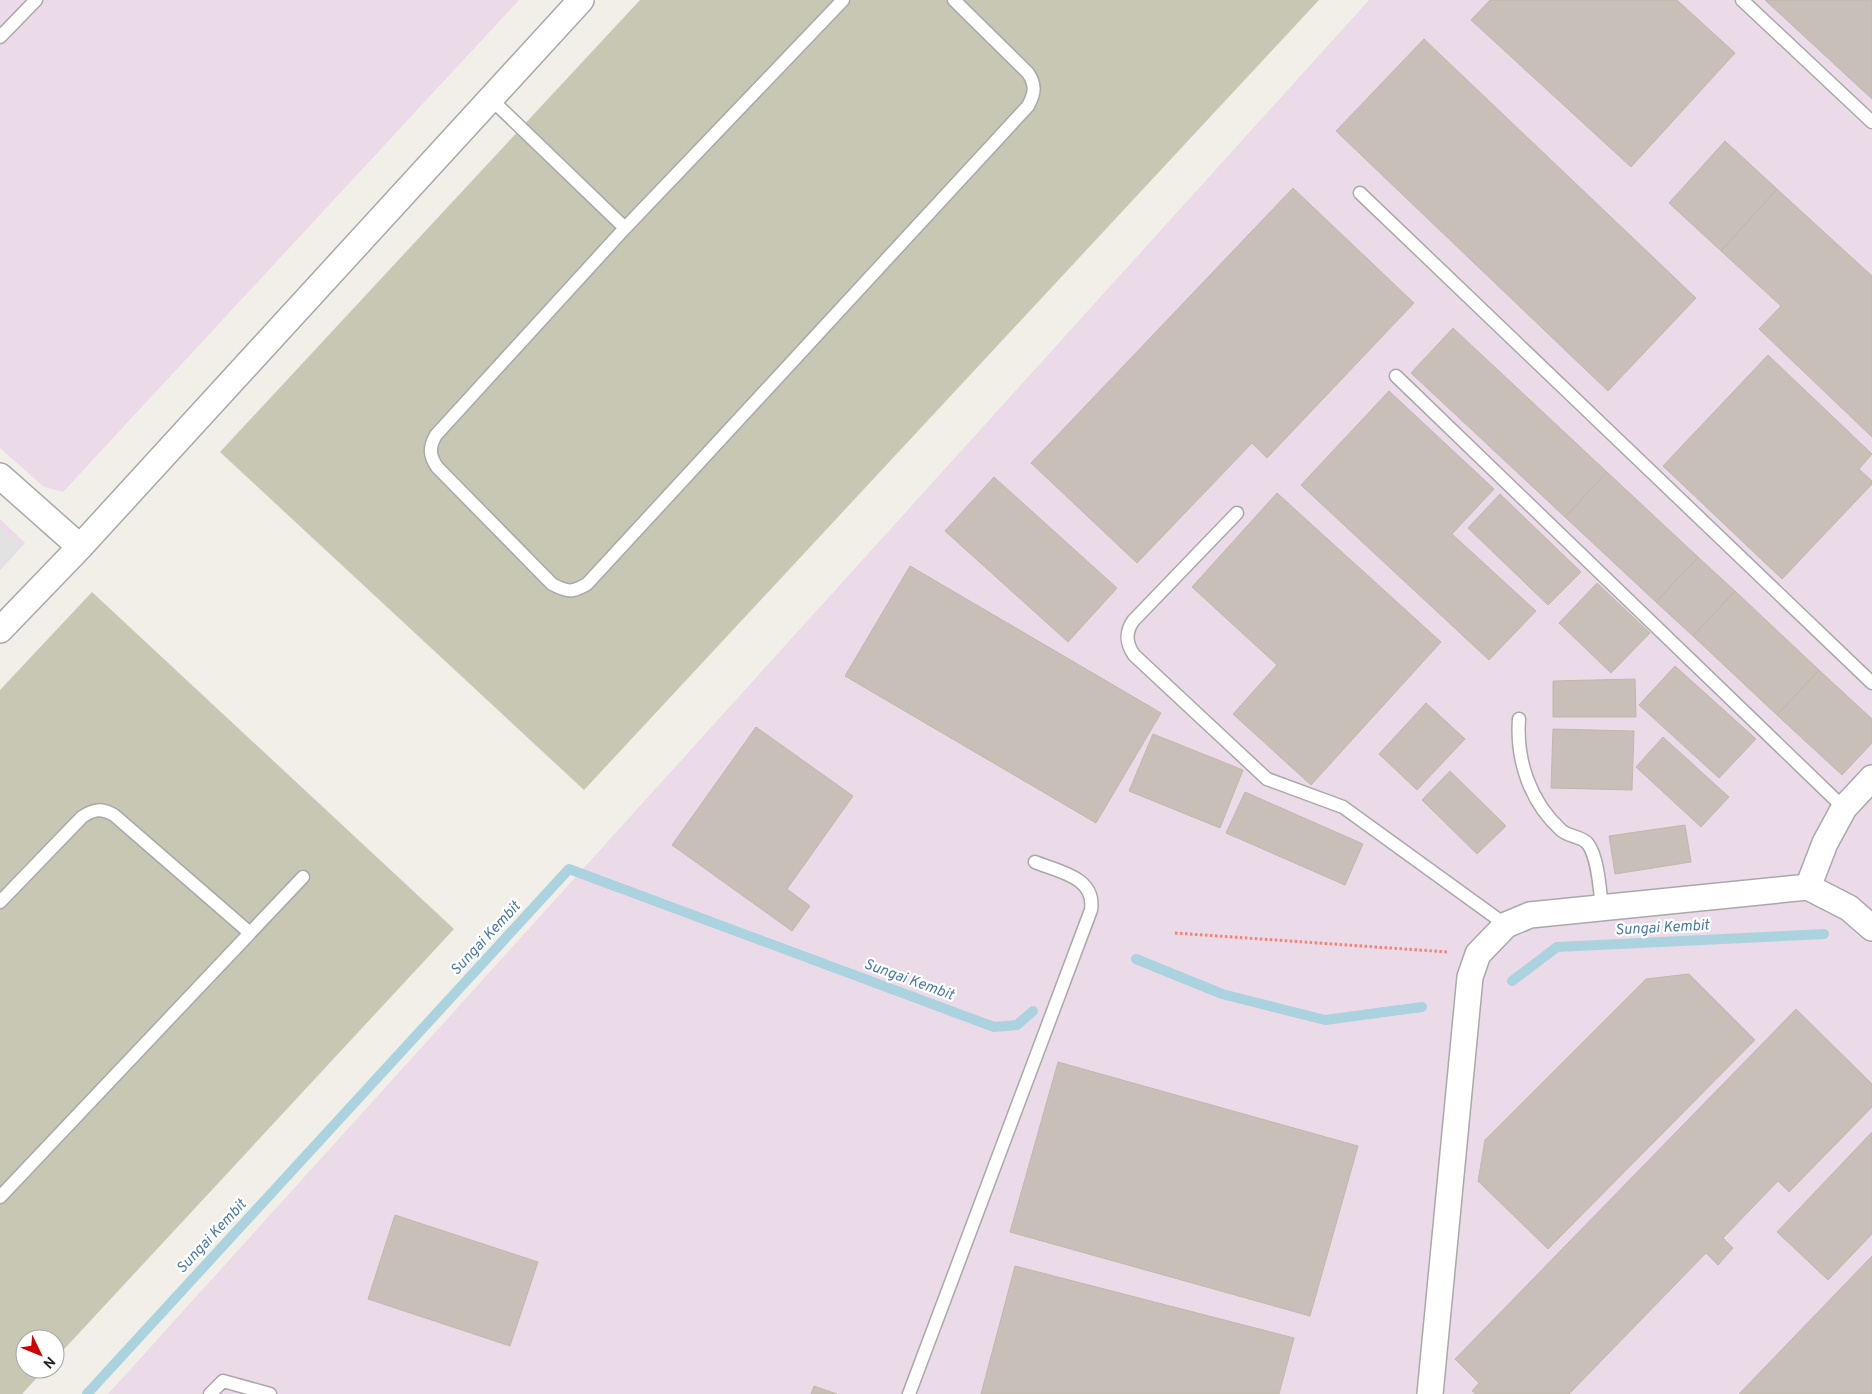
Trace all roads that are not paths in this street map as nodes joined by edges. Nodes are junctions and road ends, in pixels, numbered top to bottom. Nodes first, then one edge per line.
1 (36, 0) edge
2 (581, 0) edge
3 (843, 0) edge
4 (954, 0) edge
5 (1742, 0) edge
6 (0, 37) edge
7 (491, 99) junction
8 (1872, 122) edge
9 (1360, 193) dead end
10 (625, 228) junction
11 (1396, 376) dead end
12 (0, 476) edge
13 (1237, 513) dead end
14 (80, 547) junction
15 (0, 630) edge
16 (1872, 683) edge
17 (1519, 719) dead end
18 (1872, 778) edge
19 (1844, 808) junction
20 (1035, 862) dead end
21 (303, 878) dead end
22 (1808, 887) junction
23 (0, 902) edge
24 (1602, 908) junction
25 (1506, 925) junction
26 (1872, 928) edge
27 (250, 932) junction
28 (0, 1197) edge
29 (210, 1394) edge
30 (270, 1394) edge
31 (909, 1394) edge
32 (1430, 1394) edge

1 - 6 lane
2 - 7 street
3 - 10 lane
4 - 10 lane
5 - 8 lane
7 - 10 lane
7 - 14 street
9 - 16 lane
11 - 19 lane
12 - 14 street
13 - 25 lane
14 - 15 street
17 - 24 lane
18 - 19 street
19 - 22 street
20 - 31 lane
21 - 27 lane
22 - 24 street
22 - 26 street
23 - 27 lane
24 - 25 street
25 - 32 street
27 - 28 lane
29 - 30 lane

